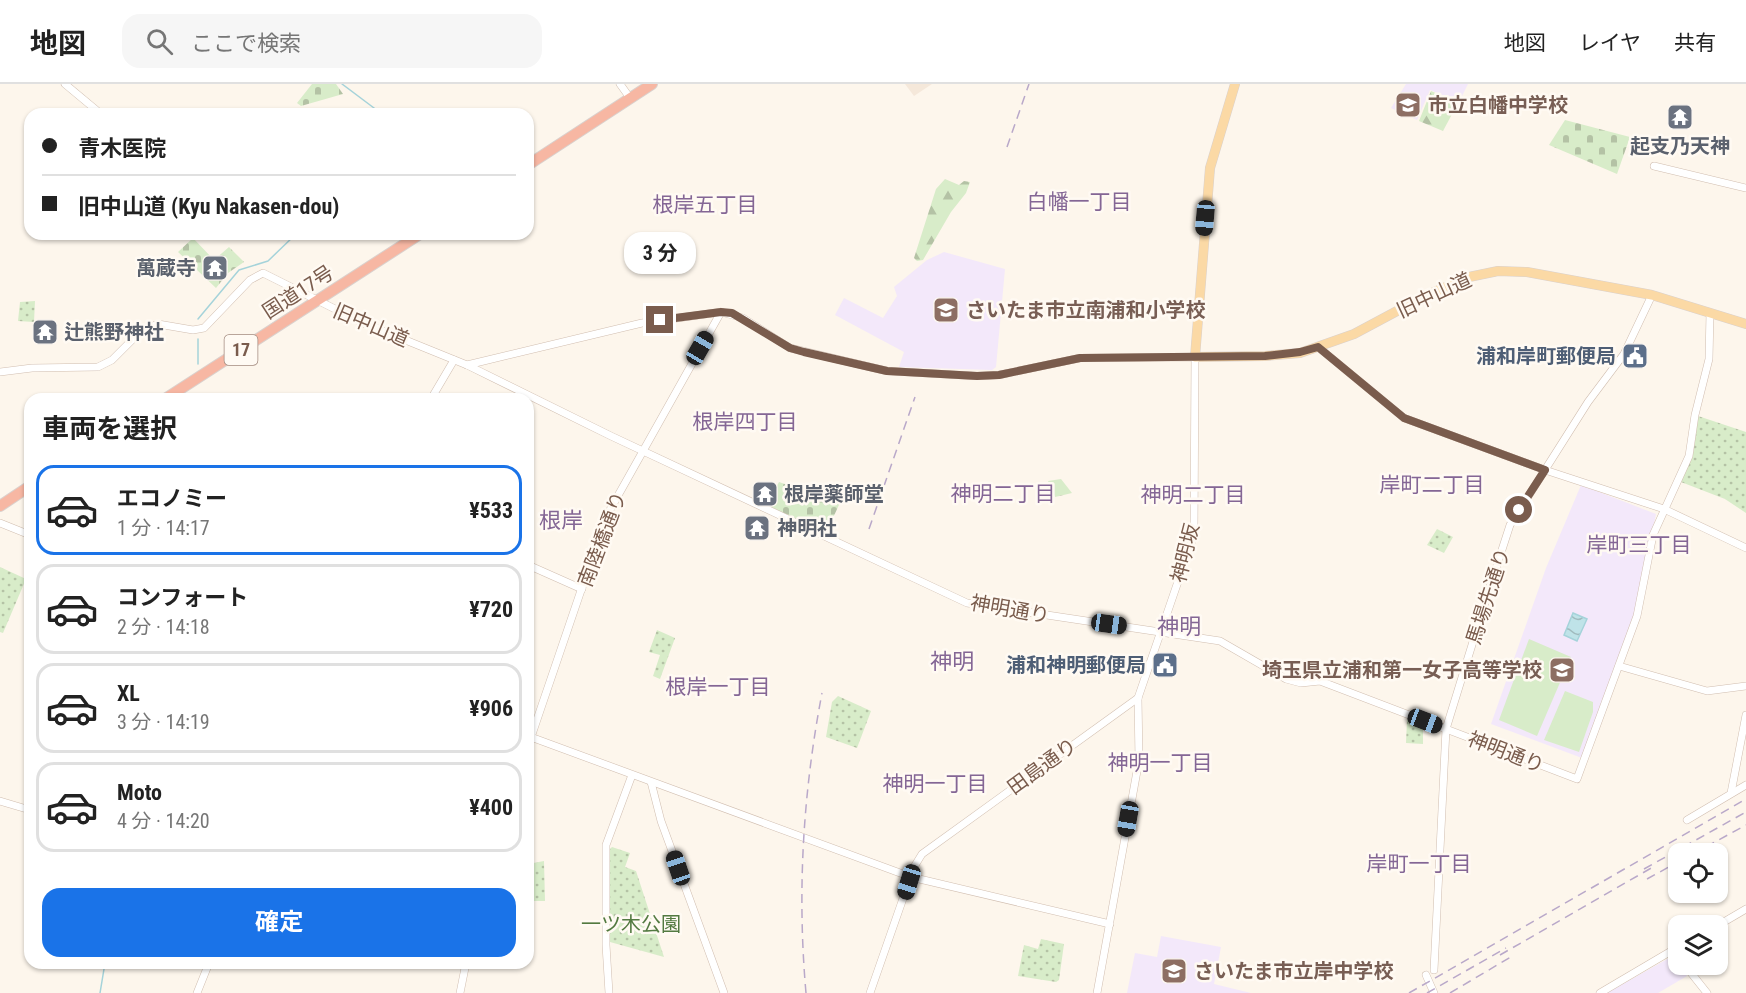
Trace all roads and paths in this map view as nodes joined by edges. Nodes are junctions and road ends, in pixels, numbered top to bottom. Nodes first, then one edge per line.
1 (65, 84) edge
2 (620, 84) edge
3 (652, 84) edge
4 (1234, 84) edge
5 (630, 98) junction
6 (93, 108) edge
7 (534, 161) edge
8 (1654, 166) dead end
9 (1746, 188) edge
10 (411, 240) edge
11 (1652, 295) junction
12 (317, 302) junction
13 (721, 312) junction
14 (1710, 313) junction
15 (1746, 324) edge
16 (1318, 347) junction
17 (1195, 357) junction
18 (454, 360) junction
19 (467, 365) junction
20 (0, 372) edge
21 (174, 393) edge
22 (435, 393) edge
23 (524, 393) edge
24 (534, 398) edge
25 (642, 451) junction
26 (1545, 470) junction
27 (24, 490) edge
28 (0, 506) edge
29 (1664, 509) junction
30 (0, 523) edge
31 (24, 533) edge
32 (1746, 548) edge
33 (534, 568) edge
34 (582, 589) junction
35 (1161, 631) junction
36 (1619, 666) junction
37 (1746, 686) edge
38 (1138, 698) junction
39 (1746, 715) edge
40 (534, 723) edge
41 (1446, 729) junction
42 (534, 739) edge
43 (632, 775) junction
44 (651, 782) junction
45 (1746, 785) edge
46 (1731, 793) junction
47 (0, 801) edge
48 (24, 808) edge
49 (1687, 820) dead end
50 (911, 877) junction
51 (1746, 909) edge
52 (1728, 920) edge
53 (1110, 924) junction
54 (1668, 953) edge
55 (207, 969) edge
56 (465, 969) edge
57 (1434, 970) dead end
58 (1425, 975) dead end
59 (1693, 975) edge
60 (197, 993) edge
61 (460, 993) edge
62 (609, 993) edge
63 (724, 993) edge
64 (870, 993) edge
65 (1097, 993) edge
66 (1434, 993) edge
67 (1600, 993) edge
68 (1707, 993) edge

1 - 6 street
2 - 5 street
3 - 5 highway
4 - 17 main road
5 - 7 highway
8 - 9 street
10 - 12 highway, 国道17号 / 17
11 - 14 main road, 旧中山道
11 - 16 main road, 旧中山道
11 - 26 street, 馬場先通り
12 - 18 street, 旧中山道
12 - 20 street, 旧中山道
12 - 21 highway, 国道17号 / 17
13 - 17 street
13 - 19 street
13 - 25 street, 南陸橋通り
14 - 15 main road, 旧中山道
14 - 29 street
16 - 17 main road, 旧中山道
16 - 26 street
17 - 35 street, 神明坂
18 - 19 street, 旧中山道
18 - 22 street
19 - 23 street, 神明通り
24 - 25 street, 神明通り
25 - 34 street, 南陸橋通り
25 - 35 street, 神明通り
26 - 29 street
26 - 41 street, 馬場先通り
27 - 28 highway
29 - 32 street
29 - 36 street
30 - 31 street
33 - 34 street
34 - 40 street, 南陸橋通り
35 - 38 street, 神明坂
35 - 41 street, 神明通り
36 - 37 street
36 - 41 street, 神明通り
38 - 50 street, 田島通り
38 - 53 street
39 - 46 street
41 - 57 street, 馬場先通り
42 - 43 street
43 - 44 street
43 - 62 street
44 - 50 street
44 - 63 street
45 - 46 street
46 - 49 street
47 - 48 street
50 - 53 street
50 - 64 street, 田島通り
51 - 52 street
53 - 65 street
54 - 67 street
55 - 60 street
56 - 61 street
58 - 66 street
59 - 68 street

